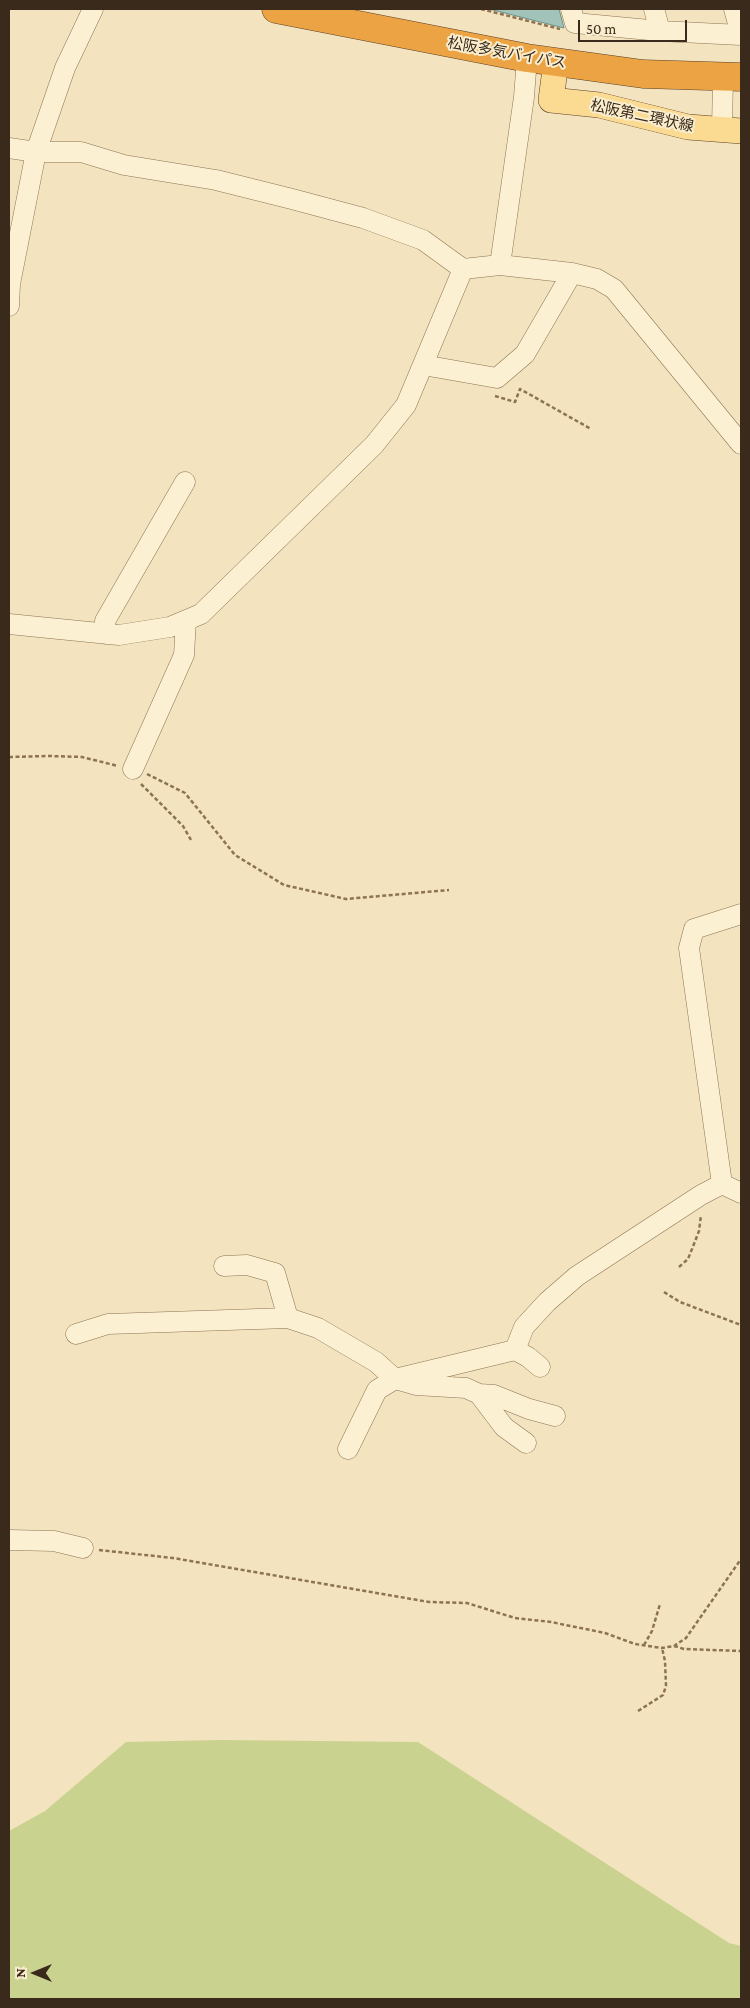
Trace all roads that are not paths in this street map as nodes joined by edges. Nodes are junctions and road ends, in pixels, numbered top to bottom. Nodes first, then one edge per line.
1 (93, 9) edge
2 (276, 9) edge
3 (571, 9) edge
4 (654, 9) edge
5 (734, 9) edge
6 (660, 31) junction
7 (527, 58) junction
8 (556, 62) junction
9 (732, 77) edge
10 (732, 131) edge
11 (9, 148) edge
12 (36, 152) junction
13 (500, 264) junction
14 (463, 269) junction
15 (572, 272) junction
16 (9, 306) edge
17 (423, 365) junction
18 (741, 444) edge
19 (185, 482) dead end
20 (186, 620) junction
21 (9, 624) edge
22 (106, 634) junction
23 (133, 770) road end
24 (741, 914) edge
25 (722, 1184) junction
26 (741, 1193) edge
27 (224, 1266) dead end
28 (288, 1318) junction
29 (76, 1334) dead end
30 (515, 1350) junction
31 (540, 1367) dead end
32 (396, 1379) junction
33 (479, 1394) junction
34 (555, 1416) dead end
35 (526, 1443) dead end
36 (348, 1449) dead end
37 (9, 1540) edge
38 (83, 1548) road end

1 - 12 street
2 - 7 highway, 松阪多気バイパス
3 - 6 street
4 - 6 street
5 - 6 street
7 - 8 highway, 松阪多気バイパス
7 - 13 street
8 - 9 highway, 松阪多気バイパス
8 - 10 main road, 松阪第二環状線
9 - 10 street
11 - 12 street
12 - 14 street
12 - 16 street
13 - 14 street
13 - 15 street
14 - 17 street
15 - 17 street
15 - 18 street
17 - 20 street
19 - 22 street
20 - 22 street
20 - 23 street
21 - 22 street
24 - 25 street
25 - 26 street
25 - 30 street
27 - 28 street
28 - 29 street
28 - 32 street
30 - 31 street
30 - 32 street
32 - 33 street
32 - 36 street
33 - 34 street
33 - 35 street
37 - 38 street

